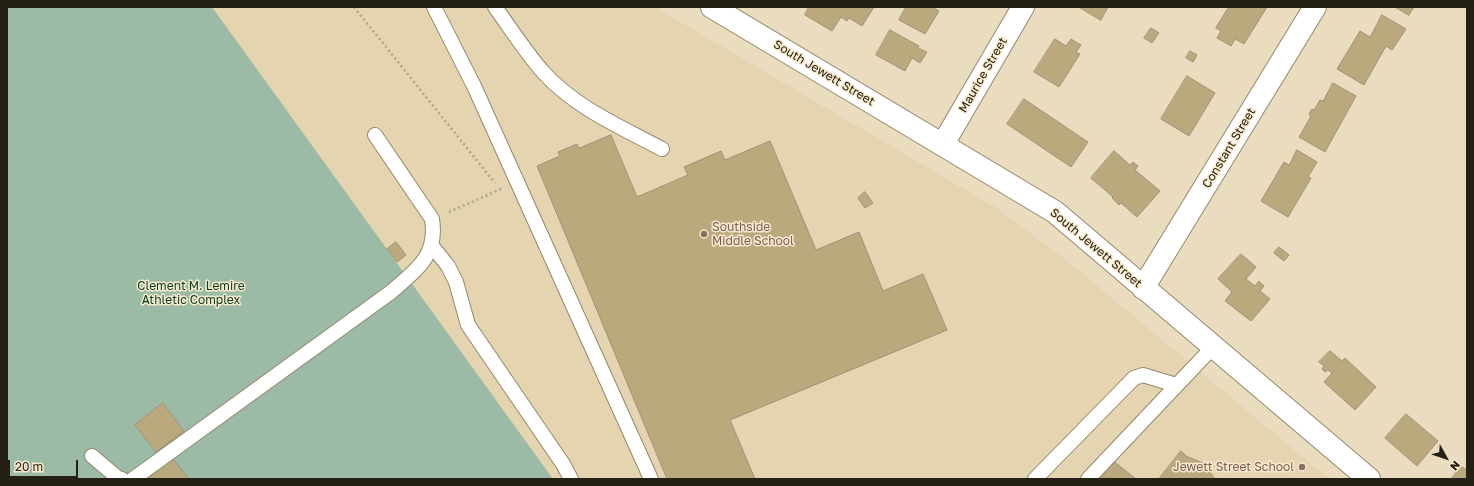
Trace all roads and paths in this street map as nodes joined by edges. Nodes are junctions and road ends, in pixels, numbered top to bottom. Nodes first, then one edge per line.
1 (354, 7) edge
2 (434, 7) edge
3 (495, 7) edge
4 (712, 7) edge
5 (1023, 7) edge
6 (1315, 7) edge
7 (375, 135) dead end
8 (943, 144) junction
9 (662, 149) dead end
10 (518, 181) junction
11 (499, 190) junction
12 (432, 219) junction
13 (432, 246) junction
14 (1143, 288) junction
15 (1213, 347) junction
16 (1176, 385) junction
17 (92, 456) dead end
18 (122, 479) edge
19 (133, 479) edge
20 (571, 479) edge
21 (651, 479) edge
22 (1035, 479) edge
23 (1088, 479) edge
24 (1369, 479) edge

1 - 11 path
2 - 10 lane
3 - 9 lane
4 - 8 street, South Jewett Street
5 - 8 street, Maurice Street
6 - 14 street, Constant Street
7 - 12 lane
8 - 14 street, South Jewett Street
10 - 11 path
10 - 21 lane
11 - 12 path
12 - 13 lane
13 - 19 lane
13 - 20 lane
14 - 15 street, South Jewett Street
15 - 16 lane
15 - 24 street, South Jewett Street
16 - 22 lane
16 - 23 lane
17 - 18 lane

